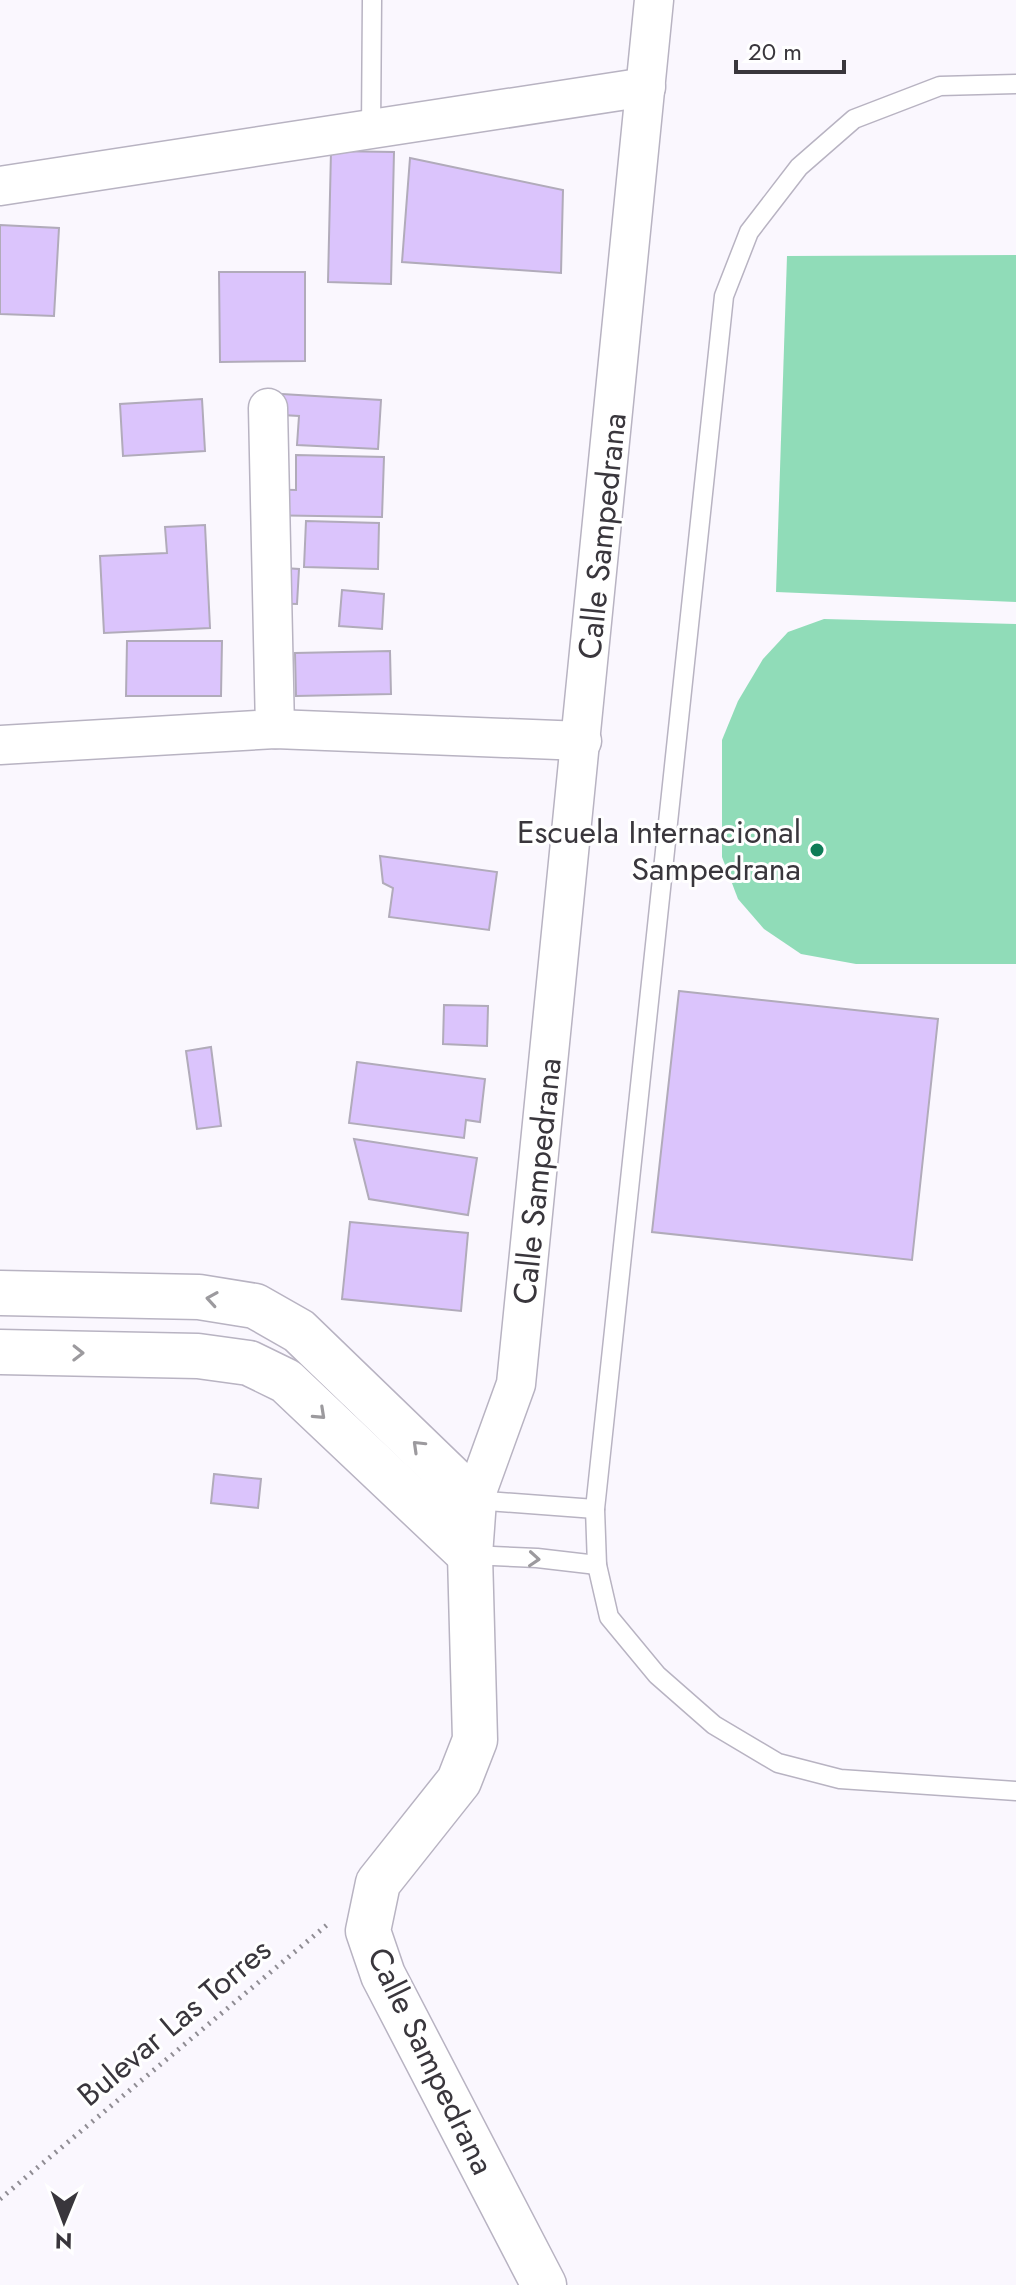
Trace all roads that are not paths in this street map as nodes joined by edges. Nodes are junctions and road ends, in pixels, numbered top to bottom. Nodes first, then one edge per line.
1 (372, 0) edge
2 (654, 0) edge
3 (1016, 84) edge
4 (646, 87) junction
5 (371, 131) junction
6 (0, 186) edge
7 (268, 408) dead end
8 (275, 729) junction
9 (582, 741) junction
10 (0, 745) edge
11 (0, 1293) edge
12 (0, 1352) edge
13 (474, 1500) junction
14 (595, 1509) junction
15 (470, 1555) junction
16 (597, 1565) junction
17 (1016, 1791) edge
18 (544, 2285) edge

1 - 5 lane
2 - 4 street, Calle Sampedrana
3 - 14 lane
4 - 5 street
4 - 9 street, Calle Sampedrana
5 - 6 street
7 - 8 street
8 - 9 street
8 - 10 street
9 - 13 street, Calle Sampedrana
13 -> 11 street
12 -> 15 street
13 - 14 lane
13 - 15 street, Calle Sampedrana
14 - 16 lane
15 -> 16 lane
15 - 18 street, Calle Sampedrana
16 - 17 lane

